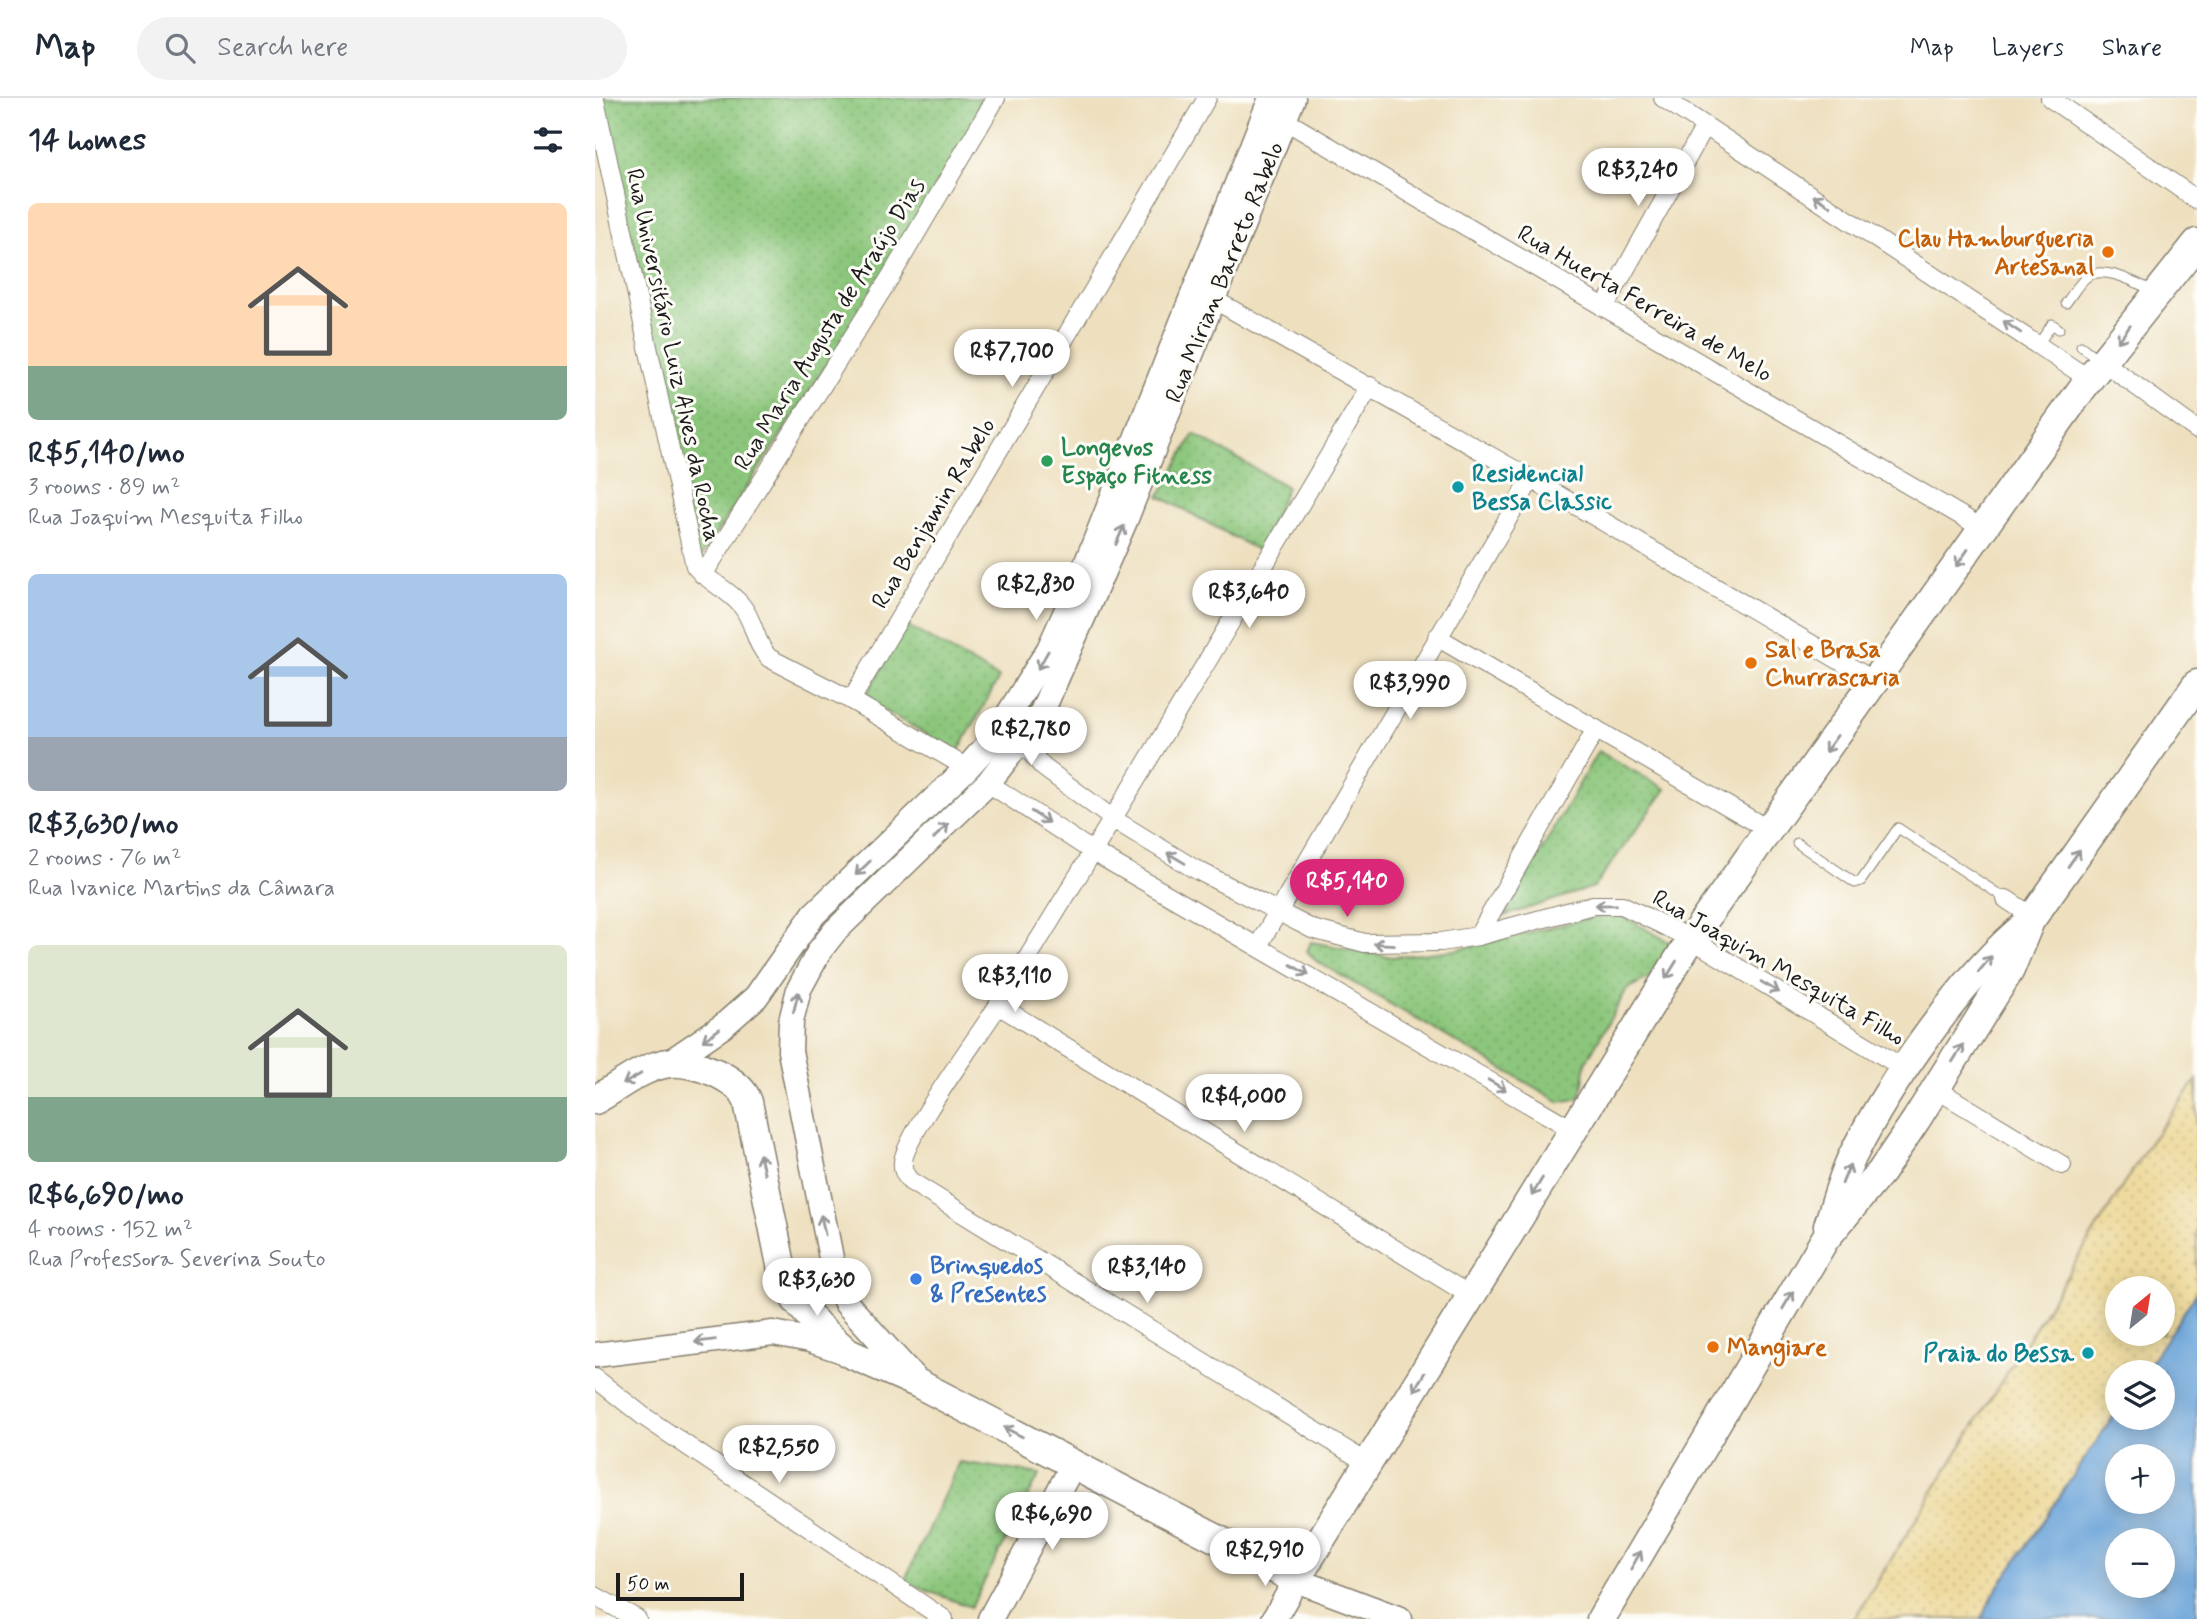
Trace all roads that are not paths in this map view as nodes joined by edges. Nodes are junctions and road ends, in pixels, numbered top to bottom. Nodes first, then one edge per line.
1 (996, 98) edge
2 (1207, 98) edge
3 (1271, 98) edge
4 (1663, 98) edge
5 (2050, 98) edge
6 (595, 100) edge
7 (1288, 109) edge
8 (1705, 127) junction
9 (2197, 200) edge
10 (2197, 243) edge
11 (2155, 292) junction
12 (1213, 299) junction
13 (2066, 303) dead end
14 (1604, 308) junction
15 (2056, 326) dead end
16 (2038, 345) junction
17 (2091, 362) junction
18 (1370, 386) junction
19 (2197, 430) edge
20 (1531, 479) junction
21 (1982, 528) junction
22 (703, 575) junction
23 (1437, 637) junction
24 (1876, 682) junction
25 (2197, 684) edge
26 (851, 700) junction
27 (1596, 729) junction
28 (1022, 742) junction
29 (967, 768) junction
30 (988, 783) junction
31 (1112, 819) junction
32 (1769, 830) junction
33 (1797, 843) dead end
34 (1092, 851) junction
35 (2006, 899) joint
36 (1276, 913) junction
37 (2032, 919) junction
38 (1478, 936) junction
39 (1691, 939) junction
40 (1258, 946) junction
41 (998, 1005) junction
42 (670, 1062) junction
43 (1905, 1069) junction
44 (1936, 1089) junction
45 (595, 1100) edge
46 (1572, 1129) junction
47 (2061, 1166) dead end
48 (1825, 1239) junction
49 (1471, 1296) junction
50 (848, 1353) junction
51 (595, 1355) edge
52 (595, 1378) edge
53 (919, 1384) junction
54 (1074, 1463) junction
55 (1369, 1464) junction
56 (1296, 1580) junction
57 (595, 1596) edge
58 (637, 1619) edge
59 (944, 1619) edge
60 (990, 1619) edge
61 (1274, 1619) edge
62 (1400, 1619) edge
63 (1601, 1619) edge

1 - 22 street, Rua Maria Augusta de Araújo Dias
2 - 26 street, Rua Benjamin Rabelo
3 -> 29 main road, Rua Mirian Barreto Rabelo
4 - 8 street
5 - 9 street
6 - 22 street, Rua Universitário Luiz Alves da Rocha
7 - 12 main road, Rua Mirian Barreto Rabelo
7 - 14 street, Rua Huerta Ferreira de Melo
8 - 14 street
16 -> 8 street
10 - 11 main road
11 - 13 lane
11 -> 17 main road
12 - 18 street
28 -> 12 main road, Rua Mirian Barreto Rabelo
14 - 21 street, Rua Huerta Ferreira de Melo
15 - 16 lane
16 - 17 street
17 - 19 street
17 - 21 main road
18 - 20 street
18 - 31 street
20 - 23 street
20 - 24 street
21 -> 24 main road
22 - 26 street, Rua Universitário Luiz Alves da Rocha
23 - 27 street
23 - 36 street
24 -> 32 main road
37 -> 25 main road
26 - 29 street, Rua Universitário Luiz Alves da Rocha
27 - 32 street
27 - 38 street
28 - 30 main road, Rua Mirian Barreto Rabelo
28 - 31 street, Rua Joaquim Mesquita Filho
29 -> 42 main road, Rua Mirian Barreto Rabelo
30 -> 34 street
53 -> 30 main road, Rua Mirian Barreto Rabelo
31 - 34 street
36 -> 31 street, Rua Joaquim Mesquita Filho
32 - 39 main road
33 - 35 lane
34 - 40 street
34 - 41 street
35 - 37 street
38 -> 36 street, Rua Joaquim Mesquita Filho
36 - 40 street
43 -> 37 main road
44 -> 37 main road
39 -> 38 street, Rua Joaquim Mesquita Filho
39 -> 43 street, Rua Joaquim Mesquita Filho
39 -> 46 main road
40 -> 46 street
41 - 49 street
41 - 55 street
42 -> 45 main road, Rua Mirian Barreto Rabelo
50 -> 42 main road
48 -> 43 main road
44 - 47 street
44 - 48 main road
46 -> 49 main road
63 -> 48 main road
49 -> 55 main road
50 -> 51 main road
50 - 53 main road
52 - 59 street
54 -> 53 main road
54 - 56 main road
54 - 60 main road
55 - 56 main road
56 - 61 main road
56 - 62 main road
57 - 58 street

